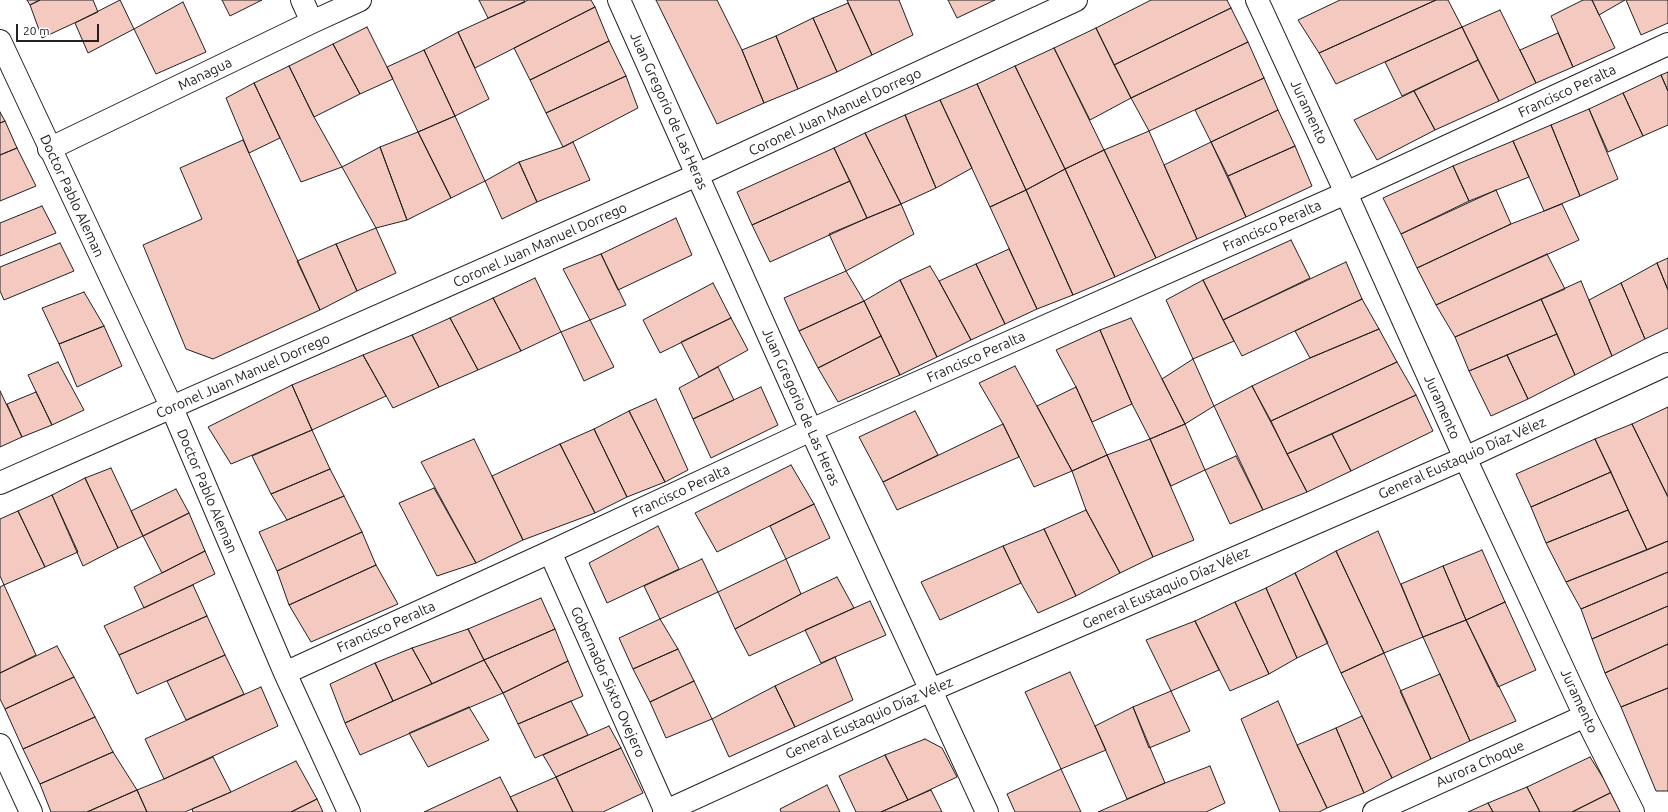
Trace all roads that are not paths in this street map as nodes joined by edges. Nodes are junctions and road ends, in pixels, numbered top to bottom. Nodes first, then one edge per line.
1 (302, 0) edge
2 (360, 0) edge
3 (619, 0) edge
4 (1076, 0) edge
5 (1256, 0) edge
6 (312, 22) junction
7 (0, 41) edge
8 (1668, 44) edge
9 (49, 149) junction
10 (697, 175) junction
11 (1346, 193) junction
12 (1668, 364) edge
13 (172, 408) junction
14 (812, 430) junction
15 (1465, 458) junction
16 (0, 483) edge
17 (550, 552) junction
18 (285, 673) junction
19 (931, 690) junction
20 (1585, 716) junction
21 (0, 745) edge
22 (30, 812) edge
23 (349, 812) edge
24 (665, 812) edge
25 (987, 812) edge
26 (1374, 812) edge
27 (1633, 812) edge

1 - 6 street
2 - 6 street, Managua
3 - 10 street, Juan Gregorio de Las Heras
4 - 10 street, Coronel Juan Manuel Dorrego
5 - 11 street, Juramento
6 - 9 street, Managua
7 - 9 street, Doctor Pablo Aleman
8 - 11 street, Francisco Peralta
9 - 13 street, Doctor Pablo Aleman
10 - 13 street, Coronel Juan Manuel Dorrego
10 - 14 street, Juan Gregorio de Las Heras
11 - 14 street, Francisco Peralta
11 - 15 street, Juramento
12 - 15 street, General Eustaquio Díaz Vélez
13 - 16 street, Coronel Juan Manuel Dorrego
13 - 18 street, Doctor Pablo Aleman
14 - 17 street, Francisco Peralta
14 - 19 street, Juan Gregorio de Las Heras
15 - 19 street, General Eustaquio Díaz Vélez
15 - 20 street, Juramento
17 - 18 street, Francisco Peralta
17 - 24 street, Gobernador Sixto Ovejero
18 - 23 street, Doctor Pablo Aleman
19 - 24 street, General Eustaquio Díaz Vélez
19 - 25 street, Juan Gregorio de Las Heras
20 - 26 street, Aurora Choque
20 - 27 street, Juramento
21 - 22 street

